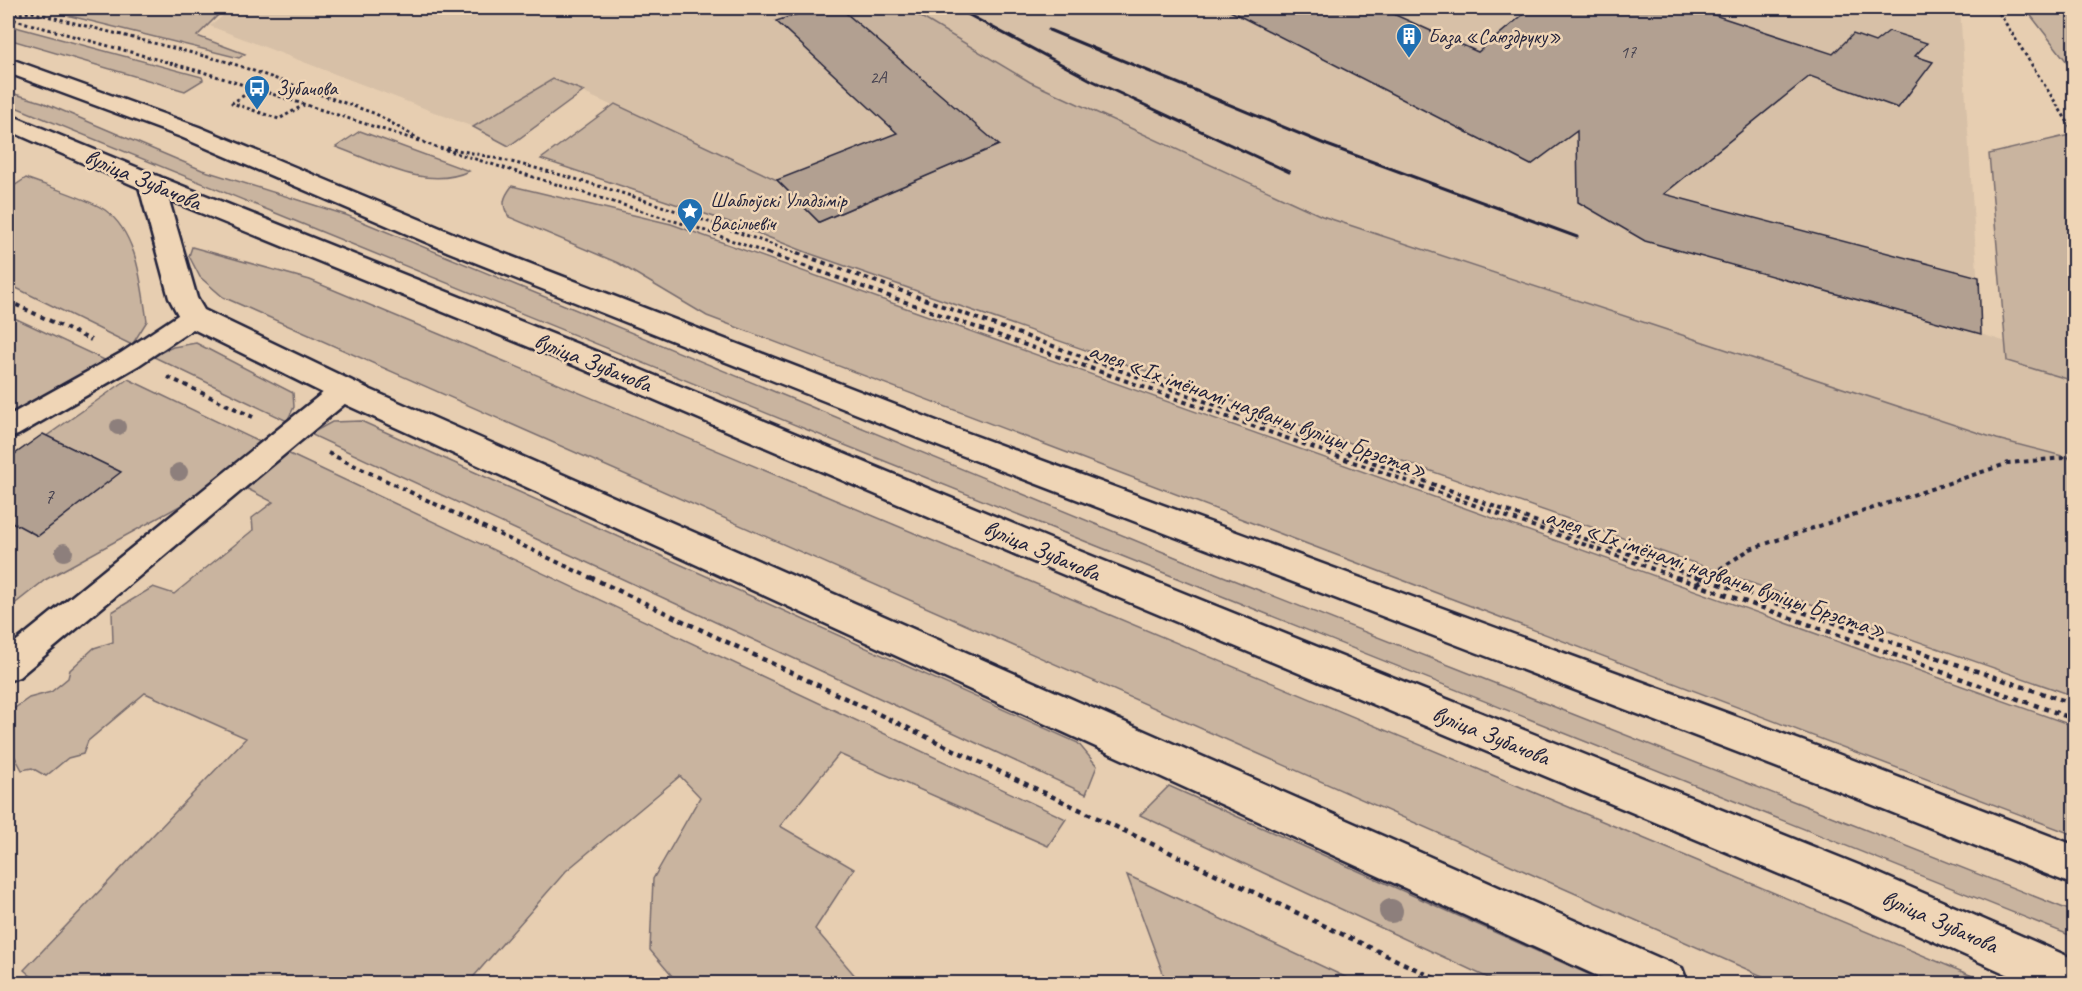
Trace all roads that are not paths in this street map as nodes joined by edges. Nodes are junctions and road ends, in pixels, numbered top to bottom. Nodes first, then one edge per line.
1 (8, 66) edge
2 (8, 121) edge
3 (151, 183) junction
4 (193, 317) junction
5 (344, 390) junction
6 (8, 428) edge
7 (8, 667) edge
8 (2074, 865) edge
9 (2074, 981) edge
10 (1666, 984) edge

1 - 8 main road
2 - 3 main road, вуліца Зубачова
3 - 4 main road
3 - 9 main road, вуліца Зубачова
4 - 5 main road
4 - 6 lane
5 - 7 lane
5 - 10 main road

